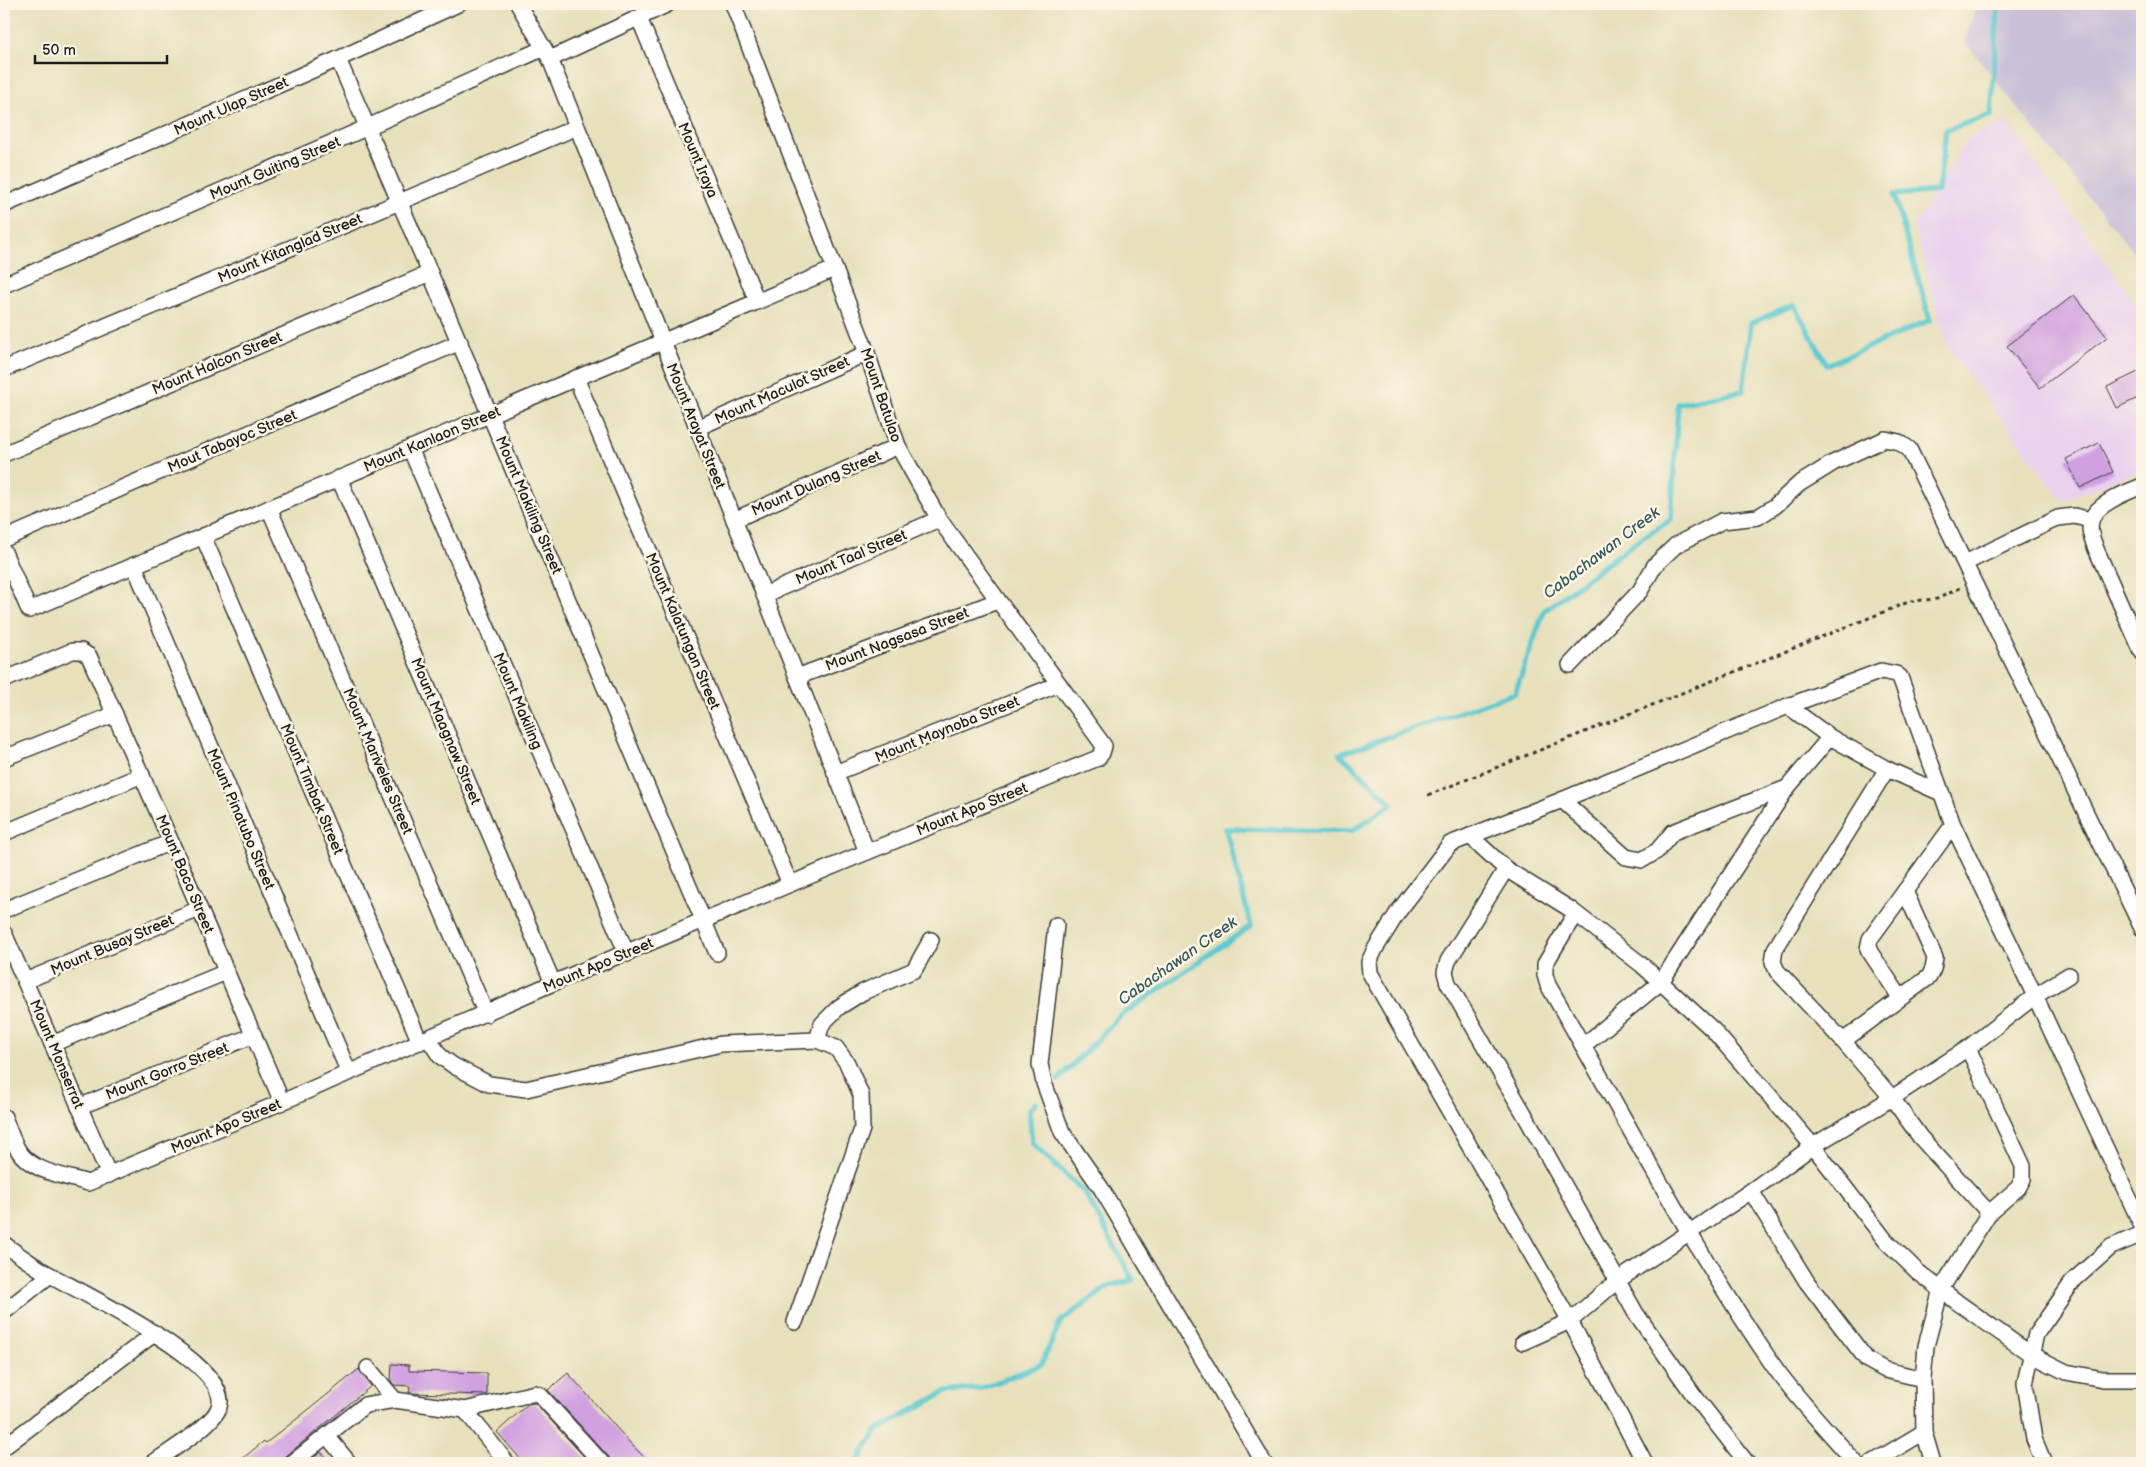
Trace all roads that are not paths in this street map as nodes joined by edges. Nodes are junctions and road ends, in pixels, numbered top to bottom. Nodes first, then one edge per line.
1 (458, 4) edge
2 (518, 4) edge
3 (668, 4) edge
4 (733, 4) edge
5 (639, 18) junction
6 (547, 54) junction
7 (338, 59) junction
8 (368, 128) junction
9 (577, 128) junction
10 (400, 202) junction
11 (4, 205) edge
12 (834, 269) junction
13 (430, 273) junction
14 (4, 286) edge
15 (756, 302) junction
16 (662, 341) junction
17 (460, 342) junction
18 (867, 353) junction
19 (4, 369) edge
20 (576, 378) junction
21 (490, 414) junction
22 (697, 428) junction
23 (898, 446) junction
24 (410, 448) junction
25 (4, 454) edge
26 (339, 478) junction
27 (2142, 486) edge
28 (269, 508) junction
29 (939, 519) junction
30 (734, 520) junction
31 (2091, 520) junction
32 (203, 536) junction
33 (4, 539) edge
34 (4, 552) edge
35 (1965, 563) junction
36 (134, 565) junction
37 (764, 594) junction
38 (997, 601) junction
39 (2142, 652) edge
40 (1570, 665) dead end
41 (797, 677) junction
42 (4, 680) edge
43 (1059, 684) junction
44 (1788, 706) junction
45 (115, 714) junction
46 (1830, 737) junction
47 (1104, 746) joint
48 (4, 758) edge
49 (1887, 769) junction
50 (835, 774) junction
51 (142, 775) junction
52 (1787, 788) junction
53 (1940, 793) junction
54 (1562, 800) junction
55 (1953, 825) junction
56 (4, 834) edge
57 (1470, 836) junction
58 (172, 842) junction
59 (867, 852) junction
60 (1506, 869) junction
61 (790, 884) junction
62 (1905, 891) junction
63 (199, 909) junction
64 (4, 910) edge
65 (1576, 914) junction
66 (704, 921) junction
67 (1056, 924) dead end
68 (2142, 928) edge
69 (4, 933) edge
70 (930, 940) dead end
71 (717, 953) dead end
72 (627, 954) junction
73 (226, 972) junction
74 (2069, 974) dead end
75 (25, 981) junction
76 (1661, 982) junction
77 (553, 983) junction
78 (2035, 996) junction
79 (1900, 997) junction
80 (486, 1014) junction
81 (254, 1035) junction
82 (424, 1040) junction
83 (817, 1040) junction
84 (1843, 1041) junction
85 (52, 1044) junction
86 (1583, 1046) junction
87 (1968, 1048) junction
88 (348, 1073) junction
89 (1892, 1098) junction
90 (282, 1102) junction
91 (79, 1107) junction
92 (4, 1117) edge
93 (1813, 1146) junction
94 (109, 1175) junction
95 (1751, 1191) junction
96 (1989, 1213) junction
97 (2142, 1226) edge
98 (1689, 1233) junction
99 (2142, 1234) edge
100 (4, 1244) edge
101 (50, 1275) junction
102 (1617, 1281) junction
103 (1942, 1289) junction
104 (4, 1312) edge
105 (1570, 1321) junction
106 (795, 1322) dead end
107 (155, 1333) junction
108 (1522, 1342) dead end
109 (2032, 1355) junction
110 (368, 1368) dead end
111 (1923, 1379) junction
112 (2142, 1379) edge
113 (395, 1400) junction
114 (465, 1410) junction
115 (1924, 1432) junction
116 (327, 1436) junction
117 (4, 1447) edge
118 (153, 1463) edge
119 (292, 1463) edge
120 (349, 1463) edge
121 (506, 1463) edge
122 (602, 1463) edge
123 (1264, 1463) edge
124 (1645, 1463) edge
125 (1746, 1463) edge
126 (1856, 1463) edge
127 (1872, 1463) edge
128 (1933, 1463) edge
129 (2044, 1463) edge

1 - 7 street, Mount Ulap Street
2 - 6 street, Mount Arayat Street
3 - 5 street, Mount Guiting Street
4 - 12 street, Mount Batulao
5 - 6 street, Mount Guiting Street
5 - 15 street, Mount Iraya
6 - 8 street, Mount Guiting Street
6 - 9 street, Mount Arayat Street
7 - 8 street, Mount Makiling Street
7 - 11 street, Mount Ulap Street
8 - 10 street, Mount Makiling Street
8 - 14 street, Mount Guiting Street
9 - 10 street, Mount Kitanglad Street
9 - 16 street, Mount Arayat Street
10 - 13 street, Mount Makiling Street
10 - 19 street, Mount Kitanglad Street
12 - 15 street, Mount Kanlaon Street
12 - 18 street, Mount Batulao
13 - 17 street, Mount Makiling Street
13 - 25 street, Mount Halcon Street
15 - 16 street, Mount Kanlaon Street
16 - 20 street, Mount Kanlaon Street
16 - 22 street, Mount Arayat Street
17 - 21 street, Mount Makiling Street
17 - 33 street, Mout Tabayoc Street
18 - 22 street, Mount Maculot Street
18 - 23 street, Mount Batulao
20 - 21 street, Mount Kanlaon Street
20 - 61 street, Mount Kalatungan Street
21 - 24 street, Mount Kanlaon Street
21 - 66 street, Mount Makiling Street
22 - 30 street, Mount Arayat Street
23 - 29 street, Mount Batulao
23 - 30 street, Mount Dulang Street
24 - 26 street, Mount Kanlaon Street
24 - 72 street, Mount Makiling
26 - 28 street, Mount Kanlaon Street
26 - 77 street, Mount Maagnaw Street
27 - 31 street
28 - 32 street, Mount Kanlaon Street
28 - 80 street, Mount Mariveles Street
29 - 37 street, Mount Taal Street
29 - 38 street, Mount Batulao
30 - 37 street, Mount Arayat Street
31 - 35 street
31 - 39 street
32 - 36 street, Mount Kanlaon Street
32 - 82 street, Mount Timbak Street
34 - 36 street, Mount Kanlaon Street
35 - 40 street
35 - 68 street
36 - 88 street, Mount Pinatubo Street
37 - 41 street, Mount Arayat Street
38 - 41 street, Mount Nagsasa Street
38 - 43 street, Mount Batulao
41 - 50 street, Mount Arayat Street
42 - 45 street, Mount Baco Street
43 - 47 street, Mount Batulao
43 - 50 street, Mount Maynoba Street
44 - 46 street
44 - 53 street
44 - 54 street
45 - 48 street
45 - 51 street, Mount Baco Street
46 - 49 street
46 - 52 street
47 - 59 street, Mount Apo Street
49 - 53 street
49 - 84 street
50 - 59 street, Mount Arayat Street
51 - 56 street
51 - 58 street, Mount Baco Street
52 - 54 street
52 - 76 street
53 - 55 street
54 - 57 street
55 - 62 street
55 - 78 street
57 - 60 street
57 - 105 street
58 - 63 street, Mount Baco Street
58 - 64 street
59 - 61 street, Mount Apo Street
60 - 65 street
60 - 102 street
61 - 66 street, Mount Apo Street
62 - 79 street
62 - 79 street
63 - 73 street, Mount Baco Street
63 - 75 street, Mount Busay Street
65 - 76 street
65 - 86 street
66 - 71 street, Mount Makiling Street
66 - 72 street, Mount Apo Street
67 - 123 street
69 - 75 street, Mount Monserrat
70 - 83 street
72 - 77 street, Mount Apo Street
73 - 81 street, Mount Baco Street
73 - 85 street
74 - 78 street
75 - 85 street, Mount Monserrat
76 - 86 street
76 - 93 street
77 - 80 street, Mount Apo Street
78 - 87 street
78 - 97 street
79 - 84 street
80 - 82 street, Mount Apo Street
81 - 90 street, Mount Baco Street
81 - 91 street, Mount Gorro Street
82 - 83 street, Mount Timbak Street
82 - 88 street, Mount Apo Street
83 - 106 street
84 - 89 street
85 - 91 street, Mount Monserrat
86 - 98 street
87 - 89 street
87 - 96 street
88 - 90 street, Mount Apo Street
89 - 93 street
89 - 96 street
90 - 94 street, Mount Apo Street
91 - 94 street, Mount Monserrat
92 - 94 street, Mount Apo Street
93 - 95 street
93 - 103 street
95 - 98 street
95 - 111 street
96 - 103 street
98 - 102 street
98 - 126 street
99 - 109 street
100 - 101 street
101 - 104 street
101 - 107 street
102 - 105 street
102 - 125 street
103 - 109 street
103 - 111 street
105 - 108 street
105 - 124 street
107 - 117 street
107 - 118 street
109 - 112 street
109 - 129 street
110 - 113 street
111 - 115 street
113 - 114 street
113 - 116 street
114 - 121 street
114 - 122 street
115 - 127 street
115 - 128 street
116 - 119 street
116 - 120 street

